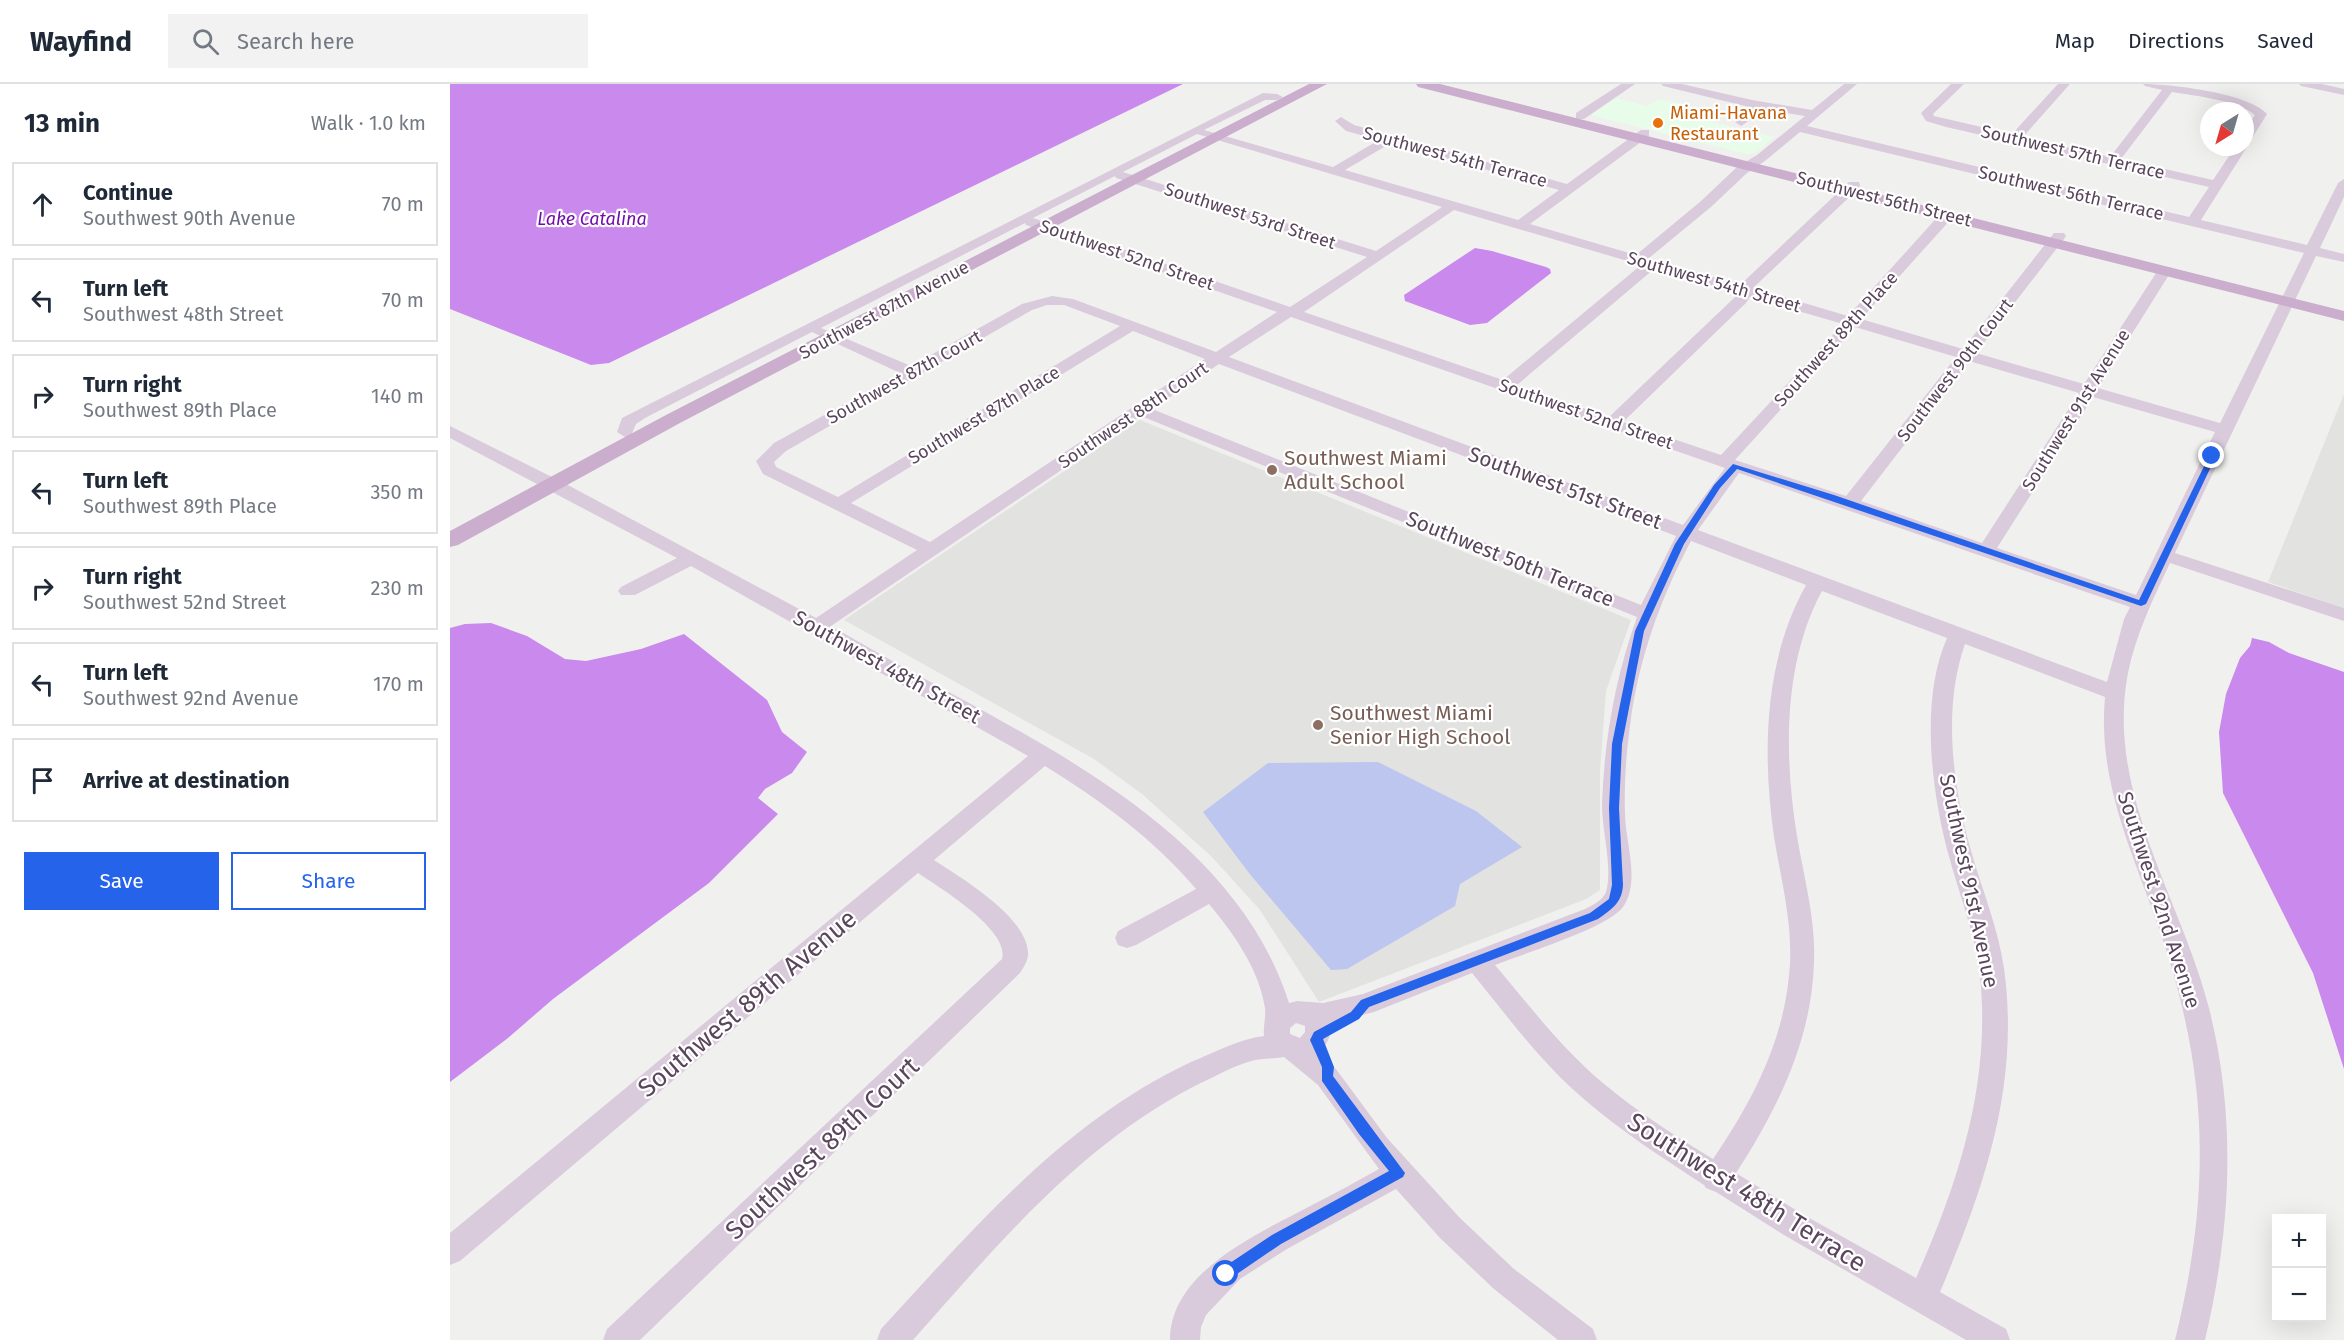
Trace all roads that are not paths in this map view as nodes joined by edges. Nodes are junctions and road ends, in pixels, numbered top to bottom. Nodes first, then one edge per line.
1 (1303, 84) edge
2 (1320, 84) edge
3 (1423, 84) edge
4 (1454, 84) edge
5 (1629, 84) edge
6 (1667, 84) edge
7 (1851, 84) edge
8 (1958, 84) edge
9 (2064, 84) edge
10 (2149, 84) edge
11 (2306, 84) edge
12 (1688, 86) edge
13 (2169, 88) junction
14 (2344, 92) edge
15 (1277, 101) junction
16 (2236, 102) edge
17 (1763, 106) junction
18 (2254, 108) edge
19 (1815, 114) junction
20 (1580, 116) junction
21 (1341, 121) dead end
22 (1742, 122) dead end
23 (2254, 125) edge
24 (1798, 128) junction
25 (1208, 135) junction
26 (1643, 135) junction
27 (1389, 139) junction
28 (2014, 139) junction
29 (2235, 156) edge
30 (2113, 161) junction
31 (1753, 163) junction
32 (1333, 172) junction
33 (1127, 177) junction
34 (2344, 183) edge
35 (2217, 185) junction
36 (1851, 187) junction
37 (1570, 189) junction
38 (1452, 206) junction
39 (2337, 212) edge
40 (1947, 215) junction
41 (2193, 222) junction
42 (1037, 224) junction
43 (1519, 226) junction
44 (2057, 239) junction
45 (2312, 250) junction
46 (1378, 256) junction
47 (2344, 258) edge
48 (1645, 262) junction
49 (2165, 270) junction
50 (936, 272) junction
51 (1745, 291) junction
52 (2290, 298) junction
53 (1048, 300) joint
54 (2344, 308) edge
55 (1290, 312) junction
56 (2344, 316) edge
57 (1852, 322) junction
58 (1131, 326) junction
59 (825, 334) junction
60 (1967, 355) junction
61 (1217, 358) junction
62 (912, 372) junction
63 (1505, 387) junction
64 (2089, 391) junction
65 (1140, 410) junction
66 (1612, 423) junction
67 (2225, 430) junction
68 (450, 431) edge
69 (626, 432) junction
70 (1730, 464) junction
71 (547, 481) junction
72 (1850, 503) junction
73 (838, 504) junction
74 (450, 526) edge
75 (1686, 533) junction
76 (450, 540) edge
77 (931, 550) junction
78 (1987, 550) junction
79 (2164, 555) junction
80 (691, 558) junction
81 (1818, 581) junction
82 (628, 591) dead end
83 (2141, 604) junction
84 (1646, 614) junction
85 (2344, 615) edge
86 (816, 627) junction
87 (1959, 634) junction
88 (2115, 693) junction
89 (1043, 755) junction
90 (918, 860) junction
91 (1213, 891) junction
92 (1127, 938) dead end
93 (1476, 960) junction
94 (1297, 1031) junction
95 (1399, 1173) junction
96 (1716, 1179) junction
97 (450, 1251) edge
98 (1922, 1298) junction
99 (1185, 1336) edge
100 (618, 1340) edge
101 (892, 1340) edge
102 (1582, 1340) edge
103 (1995, 1340) edge
104 (2190, 1340) edge

1 - 15 main road, Southwest 87th Avenue
2 - 15 main road, Southwest 87th Avenue
3 - 26 main road, Southwest 56th Street
4 - 20 main road, Southwest 56th Street
5 - 20 street
6 - 12 street
7 - 19 street
8 - 28 street, Southwest 57th Terrace
9 - 28 street
10 - 13 street
11 - 14 street
12 - 17 street
13 - 16 street
13 - 30 street
15 - 25 main road, Southwest 87th Avenue
15 - 50 street, Southwest 87th Avenue
17 - 19 street
17 - 22 street
18 - 23 street
19 - 24 street
20 - 26 main road, Southwest 56th Street
21 - 27 street, Southwest 54th Terrace
24 - 31 street
24 - 41 street, Southwest 56th Terrace
25 - 32 street, Southwest 54th Street
25 - 33 main road, Southwest 87th Avenue
26 - 31 main road, Southwest 56th Street
26 - 37 street
27 - 32 street
27 - 37 street, Southwest 54th Terrace
28 - 30 street, Southwest 57th Terrace
29 - 35 street
30 - 35 street, Southwest 57th Terrace
31 - 36 main road, Southwest 56th Street
31 - 48 street
32 - 38 street, Southwest 54th Street
33 - 42 main road, Southwest 87th Avenue
33 - 46 street, Southwest 53rd Street
34 - 39 street, Southwest 92nd Avenue
35 - 41 street
36 - 40 main road, Southwest 56th Street
36 - 44 main road, Southwest 56th Street
36 - 51 street
37 - 43 street
38 - 43 street, Southwest 54th Street
38 - 46 street, Southwest 88th Court
39 - 45 street, Southwest 92nd Avenue
40 - 44 main road, Southwest 56th Street
40 - 57 street, Southwest 89th Place
41 - 45 street, Southwest 56th Terrace
42 - 50 main road, Southwest 87th Avenue
42 - 55 street, Southwest 52nd Street
43 - 48 street, Southwest 54th Street
44 - 49 main road, Southwest 56th Street
44 - 52 main road, Southwest 56th Street
44 - 60 street, Southwest 90th Court
45 - 47 street, Southwest 56th Terrace
45 - 52 street, Southwest 92nd Avenue
46 - 55 street, Southwest 88th Court
48 - 51 street, Southwest 54th Street
48 - 63 street
49 - 52 main road, Southwest 56th Street
49 - 64 street, Southwest 91st Avenue
50 - 59 main road, Southwest 87th Avenue
50 - 69 street, Southwest 87th Avenue
51 - 57 street, Southwest 54th Street
51 - 66 street
52 - 54 main road, Southwest 56th Street
52 - 56 main road, Southwest 56th Street
52 - 67 street, Southwest 92nd Avenue
53 - 58 street, Southwest 51st Street
53 - 62 street, Southwest 87th Court
55 - 61 street, Southwest 88th Court
55 - 63 street, Southwest 52nd Street
57 - 60 street, Southwest 54th Street
57 - 70 street, Southwest 89th Place
58 - 61 street, Southwest 51st Street
58 - 73 street, Southwest 87th Place
59 - 62 street
59 - 69 main road, Southwest 87th Avenue
59 - 71 main road, Southwest 87th Avenue
60 - 64 street, Southwest 54th Street
60 - 72 street, Southwest 90th Court
61 - 65 street, Southwest 88th Court
61 - 75 street, Southwest 51st Street
62 - 73 street, Southwest 87th Court
63 - 66 street, Southwest 52nd Street
64 - 67 street, Southwest 54th Street
64 - 78 street, Southwest 91st Avenue
65 - 77 street, Southwest 88th Court
65 - 84 street, Southwest 50th Terrace
66 - 70 street, Southwest 52nd Street
67 - 79 street, Southwest 92nd Avenue
68 - 71 street, Southwest 48th Street
69 - 71 main road, Southwest 87th Avenue
70 - 72 street, Southwest 52nd Street
70 - 75 street, Southwest 89th Place
71 - 74 main road, Southwest 87th Avenue
71 - 76 main road, Southwest 87th Avenue
71 - 80 street, Southwest 48th Street
72 - 78 street, Southwest 52nd Street
73 - 77 street
75 - 81 street, Southwest 51st Street
75 - 84 street, Southwest 89th Place
77 - 86 street, Southwest 88th Court
78 - 83 street, Southwest 52nd Street
79 - 83 street, Southwest 92nd Avenue
79 - 85 street
80 - 82 street
80 - 86 street, Southwest 48th Street
81 - 87 street, Southwest 51st Street
81 - 96 street
83 - 88 street, Southwest 92nd Avenue
84 - 93 street, Southwest 89th Place
86 - 89 street, Southwest 48th Street
87 - 88 street, Southwest 51st Street
87 - 98 street, Southwest 91st Avenue
88 - 104 street, Southwest 92nd Avenue
89 - 90 street, Southwest 89th Avenue
89 - 91 street, Southwest 48th Street
90 - 97 street, Southwest 89th Avenue
90 - 100 street, Southwest 89th Court
91 - 92 street
91 - 94 street, Southwest 48th Street
93 - 94 street, Southwest 89th Place
93 - 96 street, Southwest 48th Terrace
94 - 95 street
94 - 101 street, Southwest 89th Place
95 - 99 street
95 - 102 street
96 - 98 street, Southwest 48th Terrace
98 - 103 street, Southwest 48th Terrace

